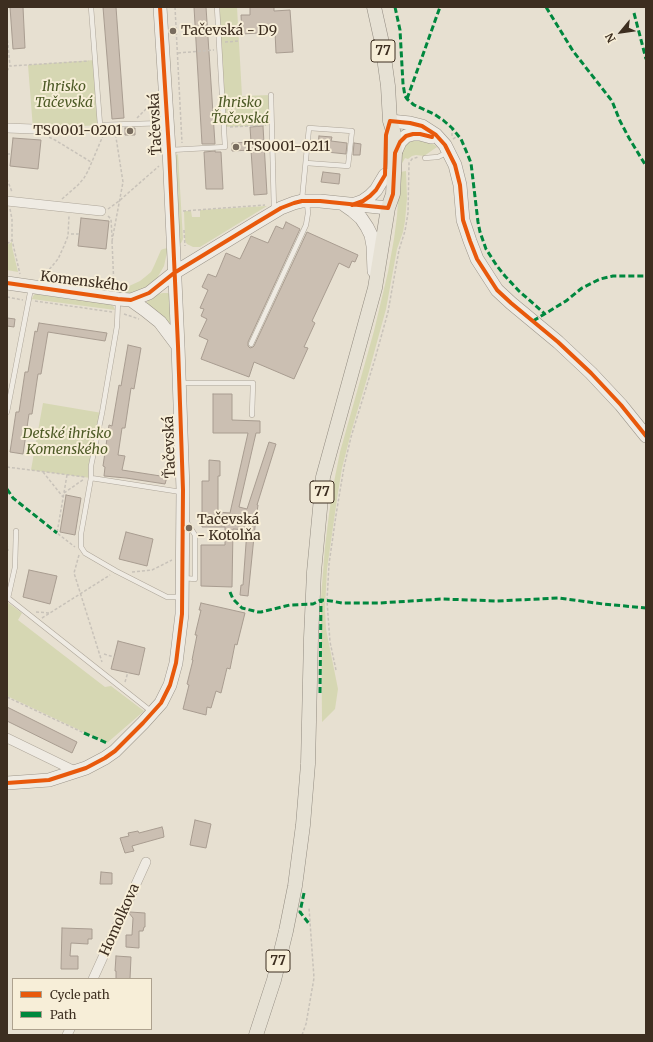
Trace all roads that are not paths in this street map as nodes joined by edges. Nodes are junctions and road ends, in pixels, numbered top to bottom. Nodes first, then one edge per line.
1 (91, 7) edge
2 (160, 7) edge
3 (217, 7) edge
4 (374, 7) edge
5 (271, 94) dead end
6 (390, 121) junction
7 (168, 123) junction
8 (7, 128) edge
9 (33, 129) road end
10 (448, 144) junction
11 (173, 153) junction
12 (395, 153) junction
13 (425, 158) road end
14 (306, 163) junction
15 (385, 175) junction
16 (304, 200) junction
17 (9, 202) edge
18 (347, 204) junction
19 (272, 208) junction
20 (388, 208) junction
21 (102, 212) road end
22 (174, 273) junction
23 (7, 283) edge
24 (31, 287) junction
25 (375, 288) junction
26 (120, 300) junction
27 (251, 344) dead end
28 (178, 346) junction
29 (179, 384) junction
30 (7, 412) edge
31 (252, 415) dead end
32 (646, 436) edge
33 (90, 478) junction
34 (182, 492) junction
35 (16, 531) dead end
36 (183, 597) junction
37 (153, 713) junction
38 (7, 738) edge
39 (76, 772) junction
40 (7, 783) edge
41 (146, 862) dead end
42 (93, 978) edge
43 (256, 1035) edge

1 - 7 lane, Ťačevská
2 - 7 street, Ťačevská
3 - 11 lane
4 - 6 main road, 77
5 - 19 lane
6 - 10 street
6 - 12 main road, 77
6 - 15 main road, 77
7 - 11 street, Ťačevská
8 - 9 street
10 - 12 street
10 - 13 lane
10 - 32 street
11 - 22 street, Ťačevská
12 - 20 main road, 77
14 - 14 lane
14 - 16 lane
15 - 18 street
15 - 20 main road, 77
16 - 18 street
16 - 19 street, Komenského
16 - 27 lane
17 - 21 street
18 - 20 street
18 - 25 street
19 - 22 street, Komenského
20 - 25 main road, 77
22 - 26 street, Komenského
22 - 28 street, Ťačevská
23 - 24 street, Komenského
24 - 26 street, Komenského
24 - 30 lane, Komenského
25 - 43 main road, 77
26 - 28 street
26 - 33 lane, Komenského
28 - 29 street, Ťačevská
29 - 31 lane
29 - 34 street, Ťačevská
33 - 34 lane
33 - 36 lane, Komenského
34 - 36 street, Ťačevská
35 - 37 lane
36 - 37 street, Ťačevská
37 - 39 street, Ťačevská
38 - 39 street
39 - 40 street, Ťačevská
41 - 42 street, Homolkova

